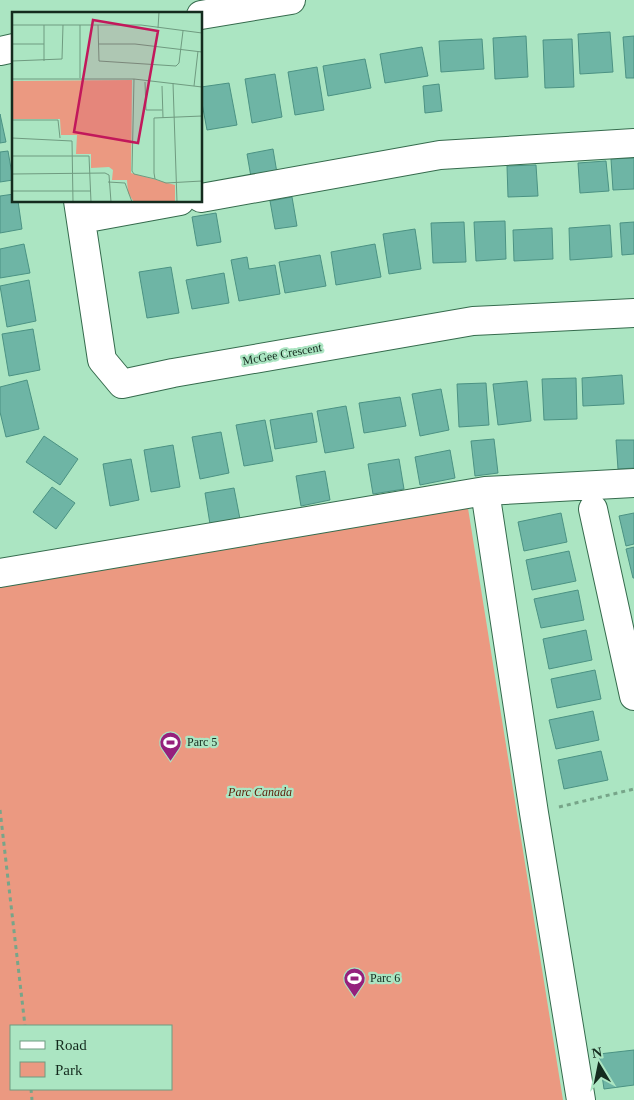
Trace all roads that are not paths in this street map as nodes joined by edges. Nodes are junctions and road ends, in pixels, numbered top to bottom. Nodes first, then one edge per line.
1 (291, 0) edge
2 (202, 15) edge
3 (634, 143) edge
4 (202, 198) edge
5 (169, 202) edge
6 (80, 210) edge
7 (634, 313) edge
8 (634, 483) edge
9 (485, 491) junction
10 (593, 508) dead end
11 (0, 573) edge
12 (634, 696) edge
13 (581, 1100) edge

1 - 2 street
3 - 4 street
5 - 6 street
6 - 7 street, McGee Crescent
8 - 9 street
9 - 11 street
9 - 13 street
10 - 12 street

